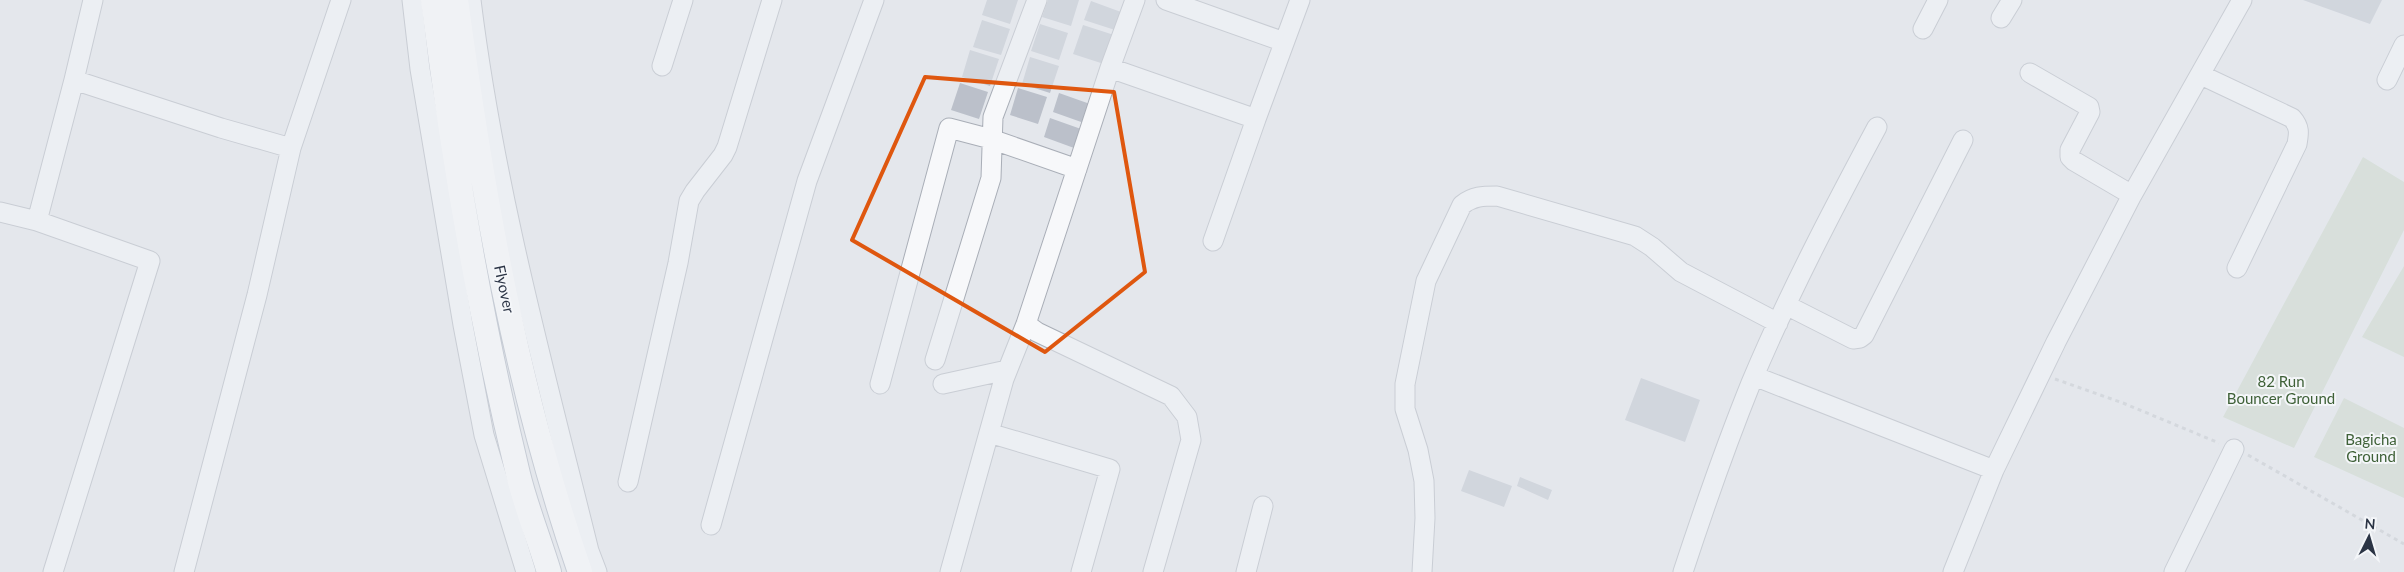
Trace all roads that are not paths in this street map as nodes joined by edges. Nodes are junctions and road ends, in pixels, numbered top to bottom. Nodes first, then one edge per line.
1 (93, 0) edge
2 (341, 0) edge
3 (412, 0) edge
4 (433, 0) edge
5 (456, 0) edge
6 (471, 0) edge
7 (683, 0) edge
8 (772, 0) edge
9 (874, 0) edge
10 (1037, 0) edge
11 (1135, 0) edge
12 (1166, 0) edge
13 (1300, 0) edge
14 (1938, 0) edge
15 (2012, 0) edge
16 (2242, 0) edge
17 (2001, 18) dead end
18 (1923, 29) dead end
19 (1284, 42) junction
20 (2404, 45) edge
21 (662, 66) dead end
22 (1110, 68) junction
23 (2030, 73) dead end
24 (2201, 75) junction
25 (74, 80) junction
26 (2387, 80) dead end
27 (1256, 119) junction
28 (1877, 127) dead end
29 (991, 139) junction
30 (1963, 140) dead end
31 (291, 148) junction
32 (1077, 169) junction
33 (2132, 195) junction
34 (0, 212) edge
35 (37, 221) junction
36 (1213, 241) dead end
37 (2237, 268) dead end
38 (1786, 305) junction
39 (1778, 323) junction
40 (1026, 324) junction
41 (935, 360) dead end
42 (1007, 370) junction
43 (1754, 376) junction
44 (880, 384) dead end
45 (943, 384) dead end
46 (989, 433) junction
47 (2234, 449) dead end
48 (1994, 470) junction
49 (628, 482) dead end
50 (1263, 506) dead end
51 (711, 525) dead end
52 (53, 572) edge
53 (184, 572) edge
54 (526, 572) edge
55 (549, 572) edge
56 (580, 572) edge
57 (597, 572) edge
58 (950, 572) edge
59 (1081, 572) edge
60 (1153, 572) edge
61 (1246, 572) edge
62 (1422, 572) edge
63 (1682, 572) edge
64 (1953, 572) edge
65 (2174, 572) edge

1 - 25 street
2 - 31 street
3 - 54 street
4 - 55 main road, Flyover
5 - 56 main road, Flyover
6 - 57 street
7 - 21 street
8 - 49 street
9 - 51 street
10 - 29 street
11 - 22 street
12 - 19 street
13 - 19 street
14 - 18 street
15 - 17 street
16 - 24 street
19 - 27 street
20 - 26 street
22 - 27 street
22 - 32 street
23 - 33 street
24 - 33 street
24 - 37 street
25 - 31 street
25 - 35 street
27 - 36 street
28 - 38 street
29 - 32 street
29 - 41 street
29 - 44 street
30 - 38 street
31 - 53 street
32 - 40 street
33 - 48 street
34 - 35 street
35 - 52 street
38 - 39 street
39 - 43 street
39 - 62 street
40 - 42 street
40 - 60 street
42 - 45 street
42 - 46 street
43 - 48 street
43 - 63 street
46 - 58 street
46 - 59 street
47 - 65 street
48 - 64 street
50 - 61 street

